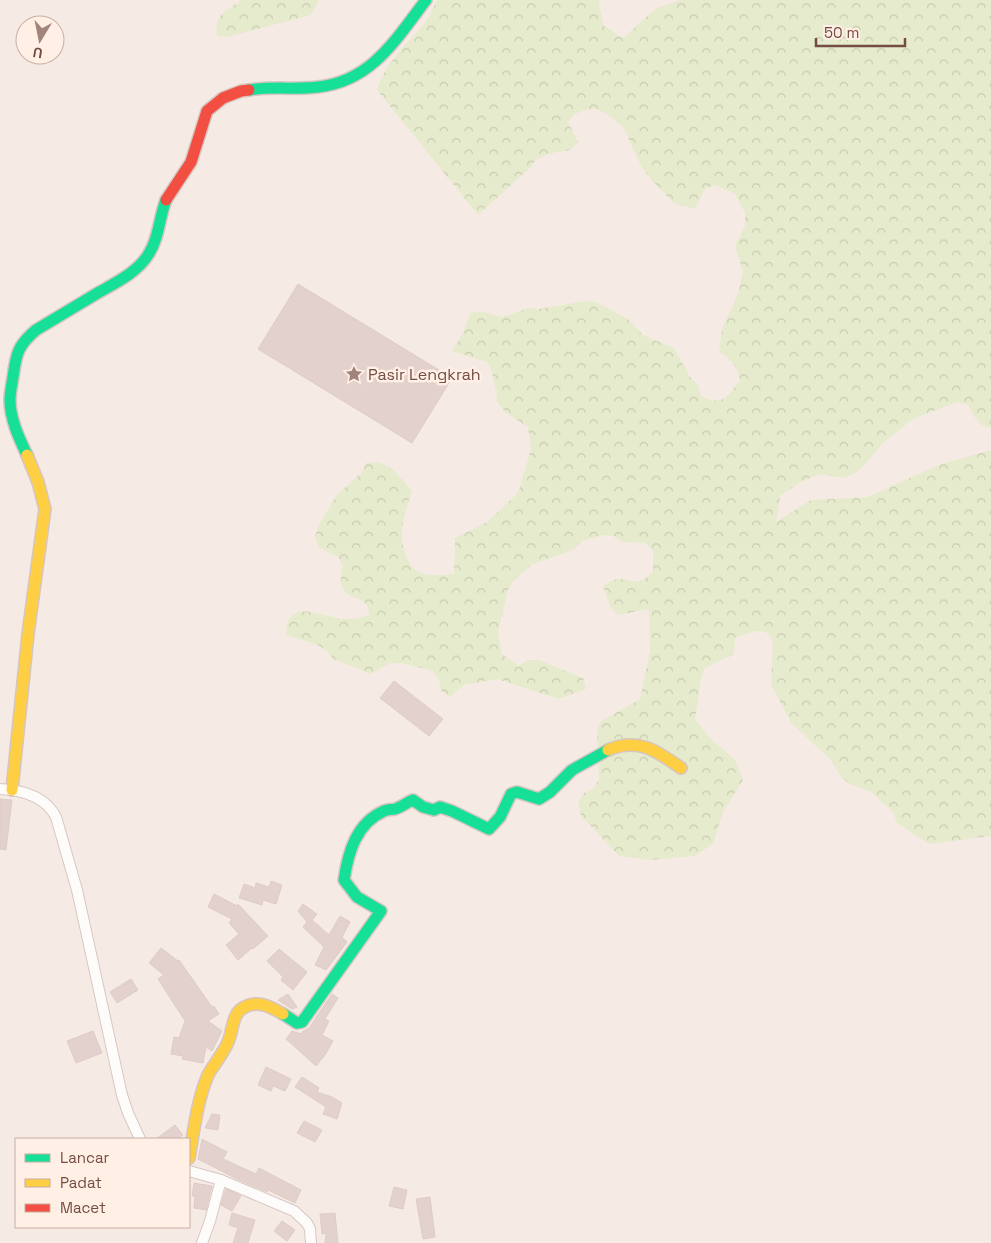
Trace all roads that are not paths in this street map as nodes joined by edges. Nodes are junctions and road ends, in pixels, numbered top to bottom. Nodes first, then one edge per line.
1 (426, 0) edge
2 (681, 768) dead end
3 (0, 789) edge
4 (12, 790) junction
5 (140, 1138) edge
6 (190, 1153) edge
7 (190, 1171) edge
8 (221, 1180) junction
9 (202, 1243) edge
10 (311, 1243) edge

1 - 4 street
2 - 6 street
3 - 4 street
4 - 5 street
7 - 8 street
8 - 9 street
8 - 10 street

